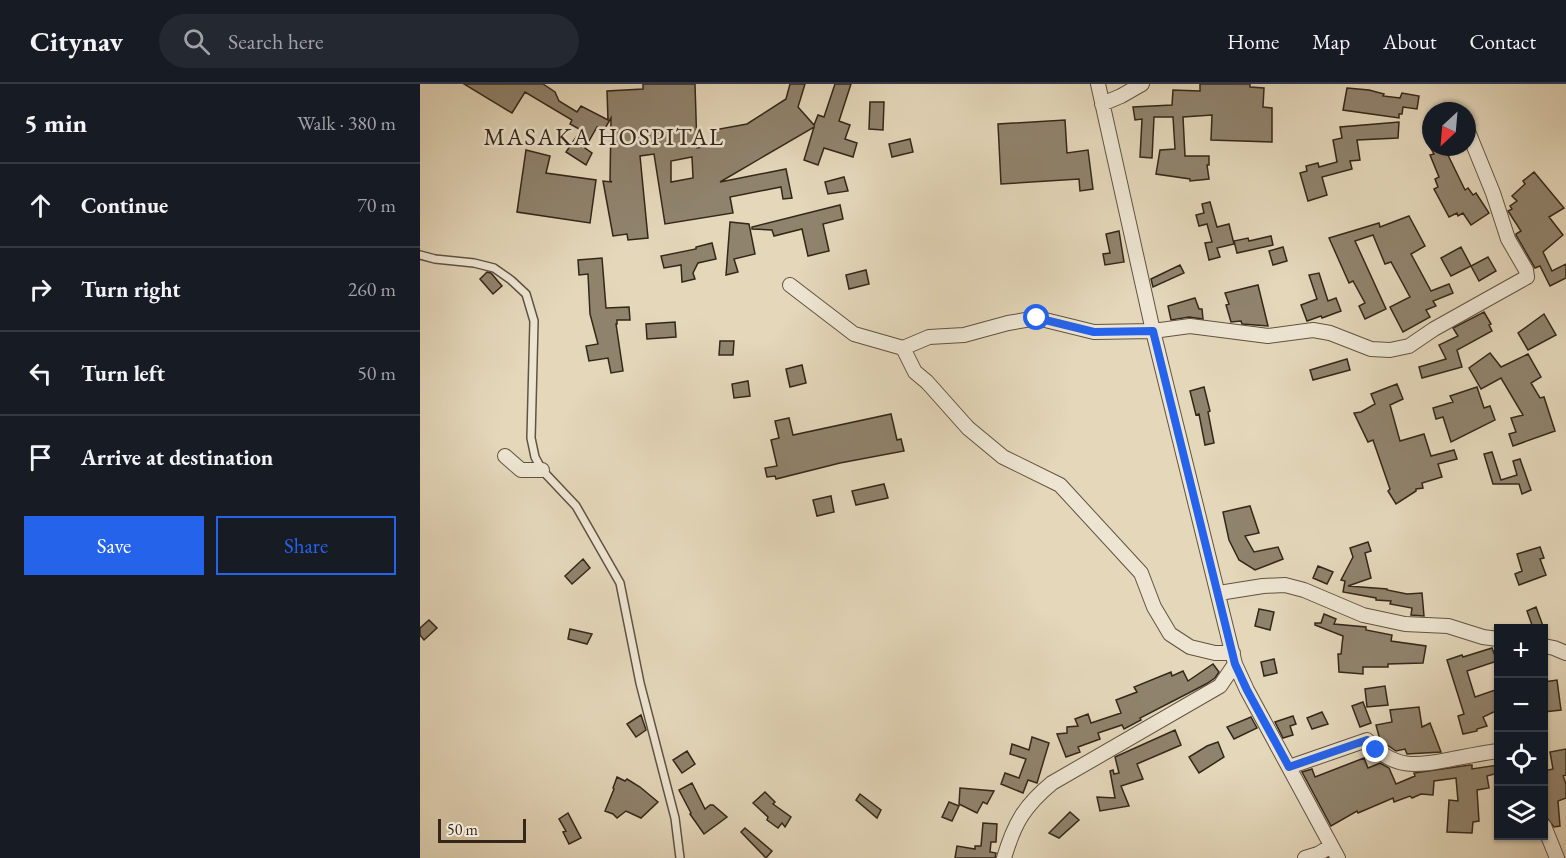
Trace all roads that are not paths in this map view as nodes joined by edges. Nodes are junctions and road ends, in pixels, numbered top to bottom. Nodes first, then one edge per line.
1 (1098, 84) edge
2 (1142, 84) edge
3 (1102, 104) junction
4 (1476, 151) edge
5 (420, 255) edge
6 (790, 285) dead end
7 (1153, 331) junction
8 (903, 348) junction
9 (505, 456) dead end
10 (542, 470) junction
11 (1219, 593) junction
12 (1494, 638) edge
13 (1548, 647) edge
14 (1566, 653) edge
15 (1234, 658) junction
16 (1220, 686) junction
17 (1247, 690) junction
18 (1494, 752) edge
19 (1289, 767) junction
20 (1548, 836) edge
21 (1335, 852) edge
22 (680, 858) edge
23 (1004, 858) edge
24 (1305, 858) edge
25 (1557, 858) edge

1 - 3 street
2 - 3 street
3 - 7 street
4 - 7 street
5 - 10 lane
6 - 8 street
7 - 8 street
7 - 11 street
8 - 15 street
9 - 10 street
10 - 22 lane
11 - 12 street
11 - 15 street
13 - 14 street
15 - 16 street
15 - 17 street
16 - 17 street
16 - 23 street
17 - 19 street
18 - 19 street
19 - 21 street
20 - 25 street
21 - 24 street

